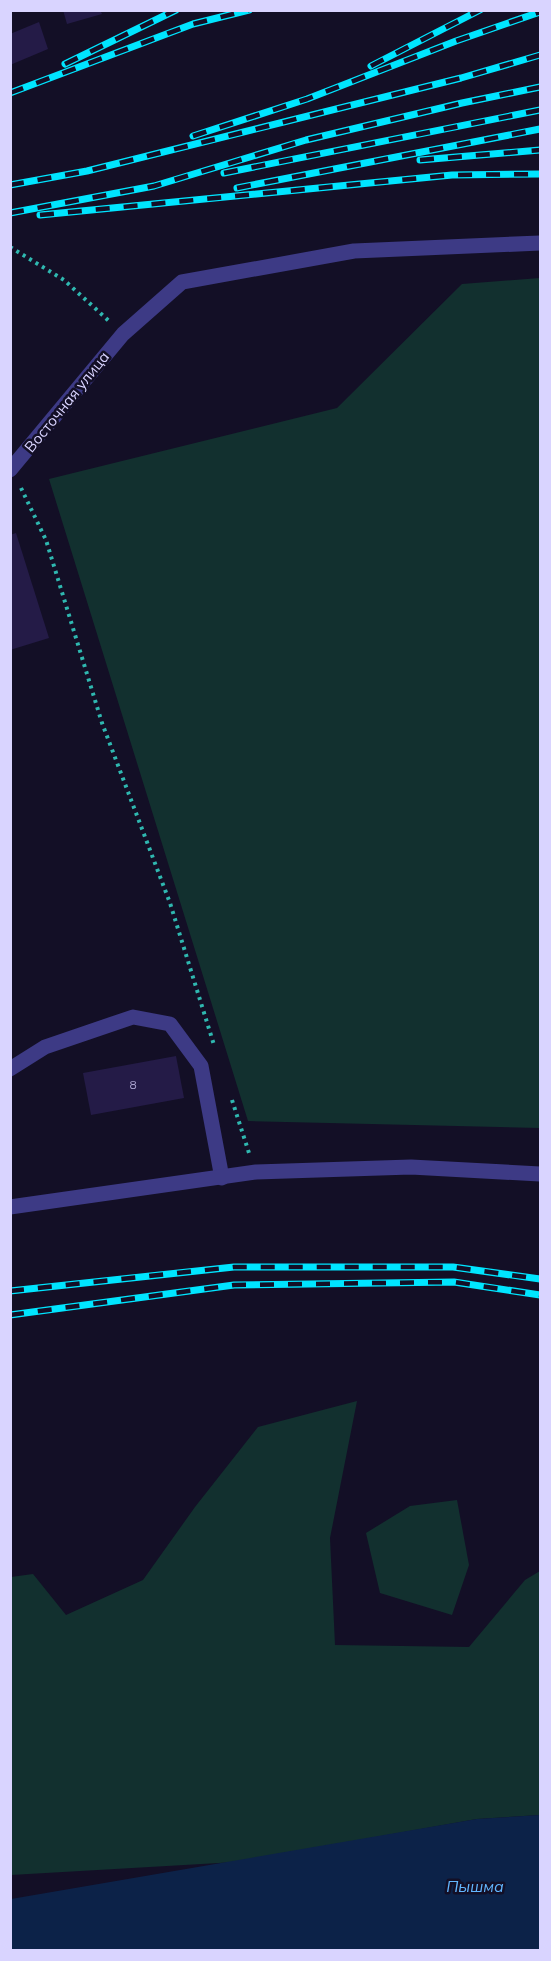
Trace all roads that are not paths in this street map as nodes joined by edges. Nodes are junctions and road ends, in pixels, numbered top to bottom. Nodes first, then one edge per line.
1 (540, 243) edge
2 (11, 469) edge
3 (10, 1069) edge
4 (540, 1174) edge
5 (222, 1178) junction
6 (10, 1207) edge

1 - 2 street, Восточная улица
3 - 5 street
4 - 5 street
5 - 6 street

